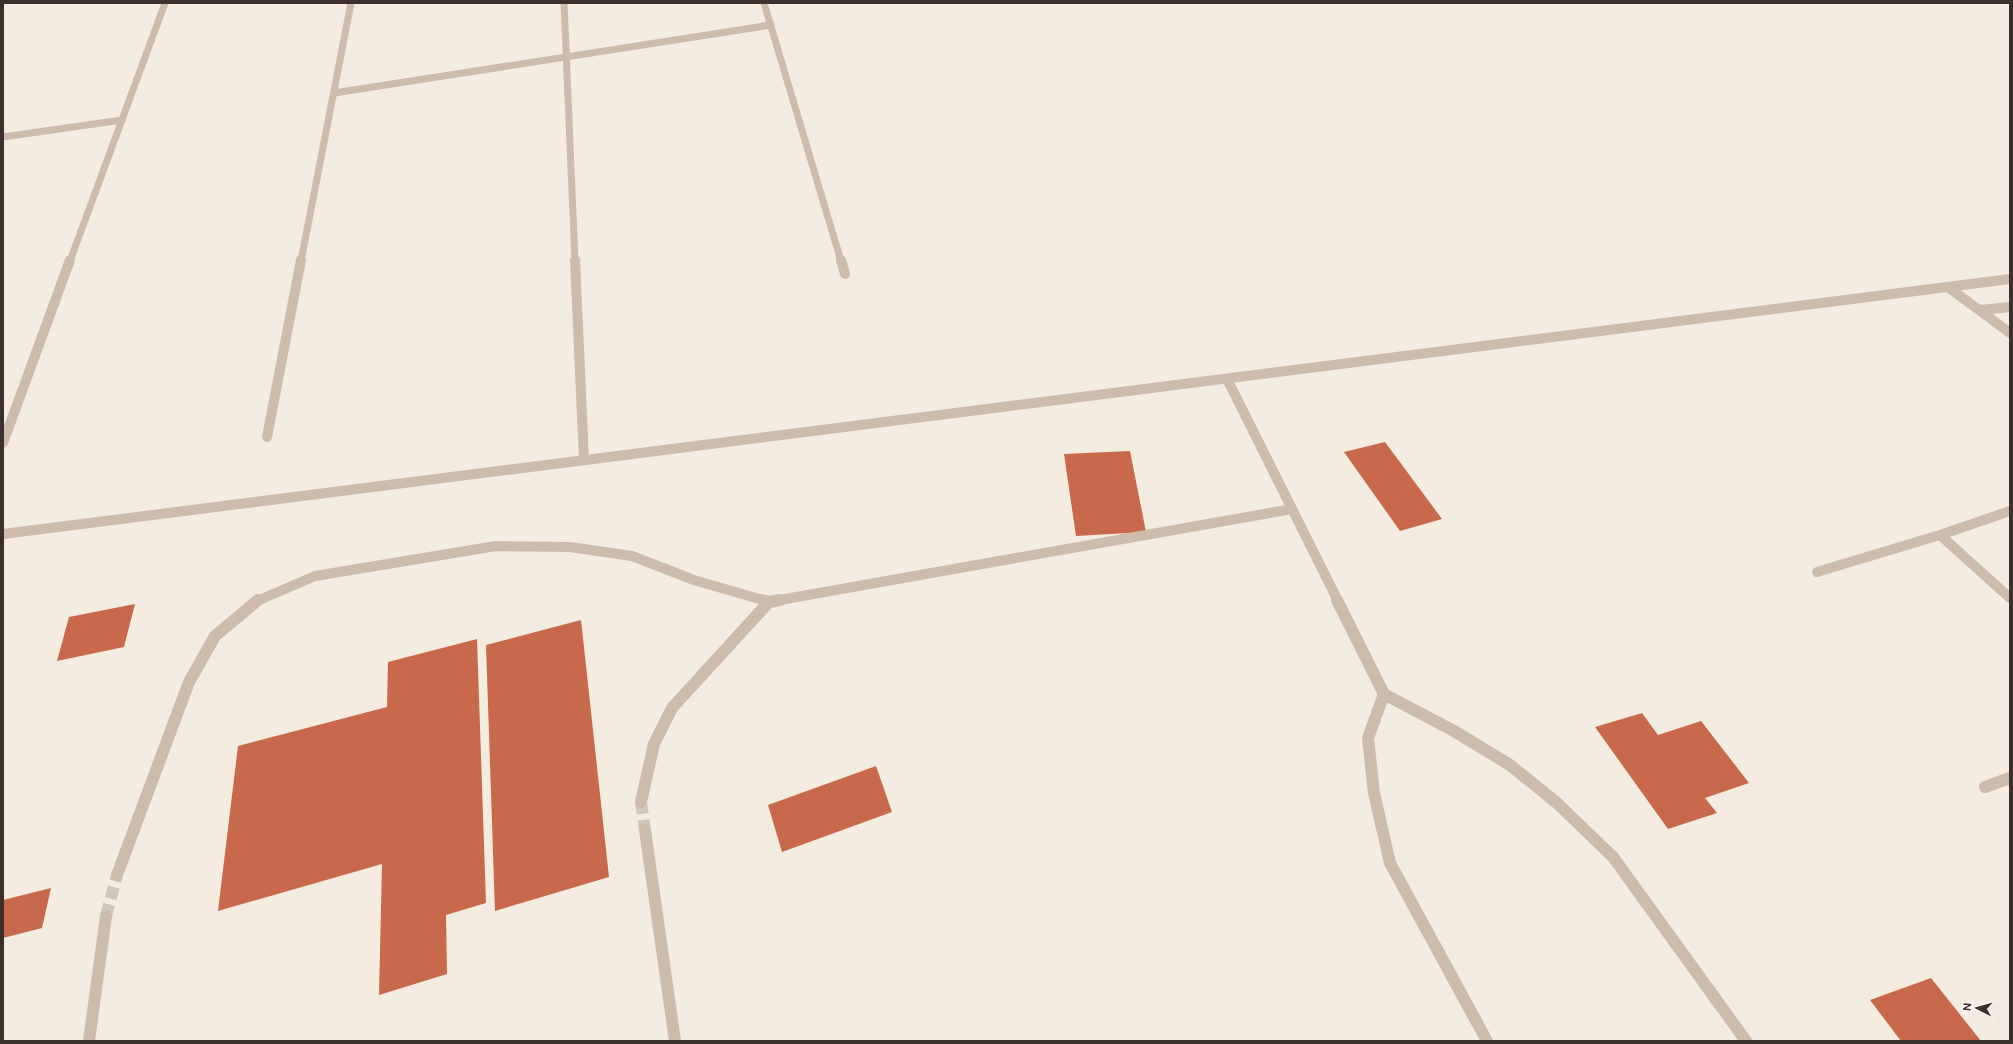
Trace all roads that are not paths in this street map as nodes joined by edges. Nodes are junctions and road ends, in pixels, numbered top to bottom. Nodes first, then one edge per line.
1 (166, 3) edge
2 (351, 3) edge
3 (564, 3) edge
4 (764, 3) edge
5 (771, 25) junction
6 (566, 57) junction
7 (334, 93) junction
8 (122, 120) junction
9 (3, 137) edge
10 (845, 274) dead end
11 (2010, 280) edge
12 (1948, 287) junction
13 (2010, 307) edge
14 (1980, 310) junction
15 (2010, 332) edge
16 (1227, 379) junction
17 (267, 437) dead end
18 (3, 443) edge
19 (584, 460) junction
20 (1292, 509) junction
21 (2010, 511) edge
22 (3, 534) edge
23 (1940, 535) junction
24 (1817, 572) dead end
25 (2010, 598) edge
26 (769, 602) junction
27 (1384, 694) junction
28 (2010, 778) edge
29 (1985, 787) dead end
30 (641, 802) tunnel mouth
31 (645, 830) tunnel mouth
32 (116, 875) tunnel mouth
33 (106, 916) tunnel mouth
34 (89, 1041) edge
35 (675, 1041) edge
36 (1487, 1041) edge
37 (1746, 1041) edge

1 - 8 street
2 - 7 street
3 - 6 street
4 - 5 street
5 - 6 street
5 - 10 street
6 - 7 street
6 - 19 street
7 - 17 street
8 - 9 street
8 - 18 street
11 - 12 street
12 - 14 street
12 - 16 street
13 - 14 street
14 - 15 street
16 - 19 street
16 - 20 street
19 - 22 street
20 - 26 street
20 - 27 street
21 - 23 street
23 - 24 street
23 - 25 street
26 - 30 street
26 - 32 street
27 - 36 street
27 - 37 street
28 - 29 street
31 - 35 street
33 - 34 street

